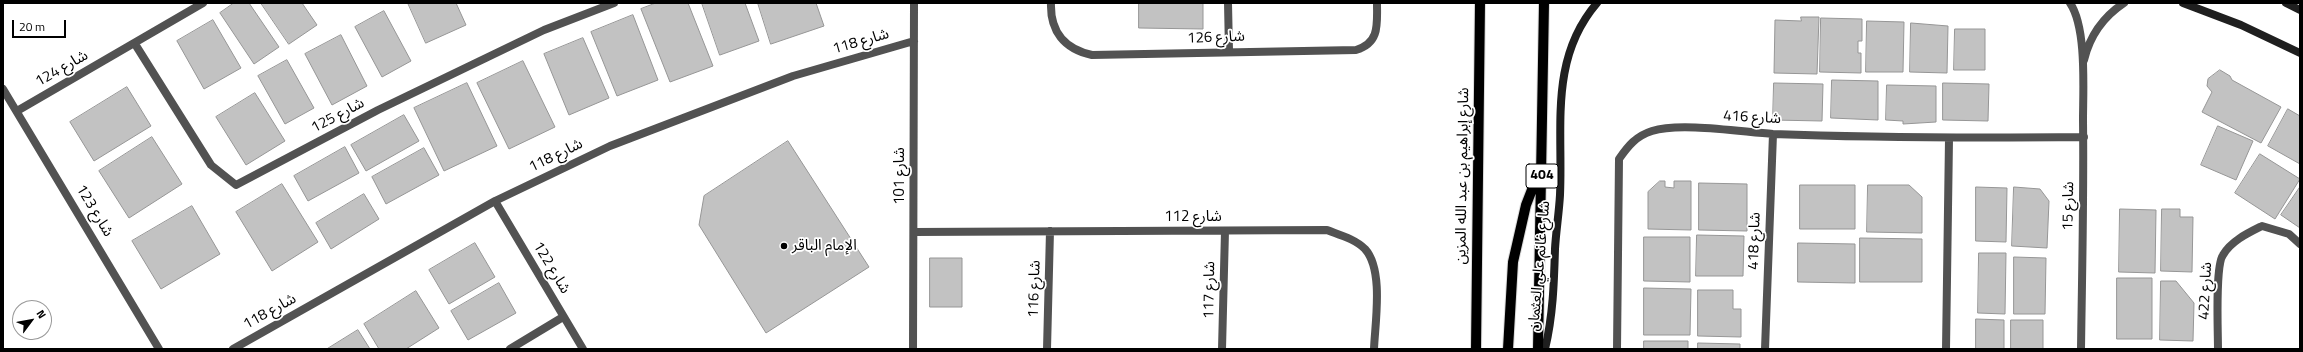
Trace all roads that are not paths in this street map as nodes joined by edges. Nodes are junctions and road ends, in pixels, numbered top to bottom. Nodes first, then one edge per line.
1 (203, 3) edge
2 (614, 3) edge
3 (914, 3) edge
4 (1051, 3) edge
5 (1228, 3) edge
6 (1377, 3) edge
7 (1480, 3) edge
8 (1544, 3) edge
9 (1598, 3) edge
10 (2070, 3) edge
11 (2124, 3) edge
12 (2183, 3) edge
13 (2286, 3) edge
14 (2300, 10) edge
15 (914, 41) junction
16 (135, 44) junction
17 (1229, 51) junction
18 (2300, 53) edge
19 (2083, 62) junction
20 (3, 88) edge
21 (17, 111) junction
22 (1772, 134) junction
23 (2084, 137) junction
24 (1949, 139) junction
25 (1543, 162) junction
26 (495, 201) junction
27 (1050, 231) junction
28 (1225, 231) junction
29 (914, 232) junction
30 (2300, 244) edge
31 (563, 317) junction
32 (159, 349) edge
33 (233, 349) edge
34 (510, 349) edge
35 (583, 349) edge
36 (913, 349) edge
37 (1047, 349) edge
38 (1222, 349) edge
39 (1374, 349) edge
40 (1476, 349) edge
41 (1508, 349) edge
42 (1538, 349) edge
43 (1545, 349) edge
44 (1617, 349) edge
45 (1765, 349) edge
46 (1946, 349) edge
47 (2081, 349) edge
48 (2218, 349) edge

1 - 16 street, شارع 124
2 - 16 street, شارع 125
3 - 15 street, شارع 101
4 - 17 street, شارع 126
5 - 17 street
6 - 17 street, شارع 126
7 - 40 main road, شارع إبراهيم بن عبد الله المزين
8 - 25 main road, 404
9 - 43 street, شارع غانم علي العثمان
10 - 19 street, شارع 15
11 - 19 street, شارع 15
12 - 18 street
13 - 14 street
15 - 26 street, شارع 118
15 - 29 street, شارع 101
16 - 21 street, شارع 124
19 - 23 street, شارع 15
20 - 21 street, شارع 123
21 - 32 street, شارع 123
22 - 24 street, شارع 416
22 - 44 street, شارع 416
22 - 45 street, شارع 418
23 - 24 street, شارع 416
23 - 47 street, شارع 15
24 - 46 street
25 - 41 main road
25 - 42 main road, 404
26 - 31 street, شارع 122
26 - 33 street, شارع 118
27 - 28 street, شارع 112
27 - 29 street, شارع 112
27 - 37 street, شارع 116
28 - 38 street, شارع 117
28 - 39 street, شارع 112
29 - 36 street, شارع 101
30 - 48 street, شارع 422
31 - 34 street
31 - 35 street, شارع 122

